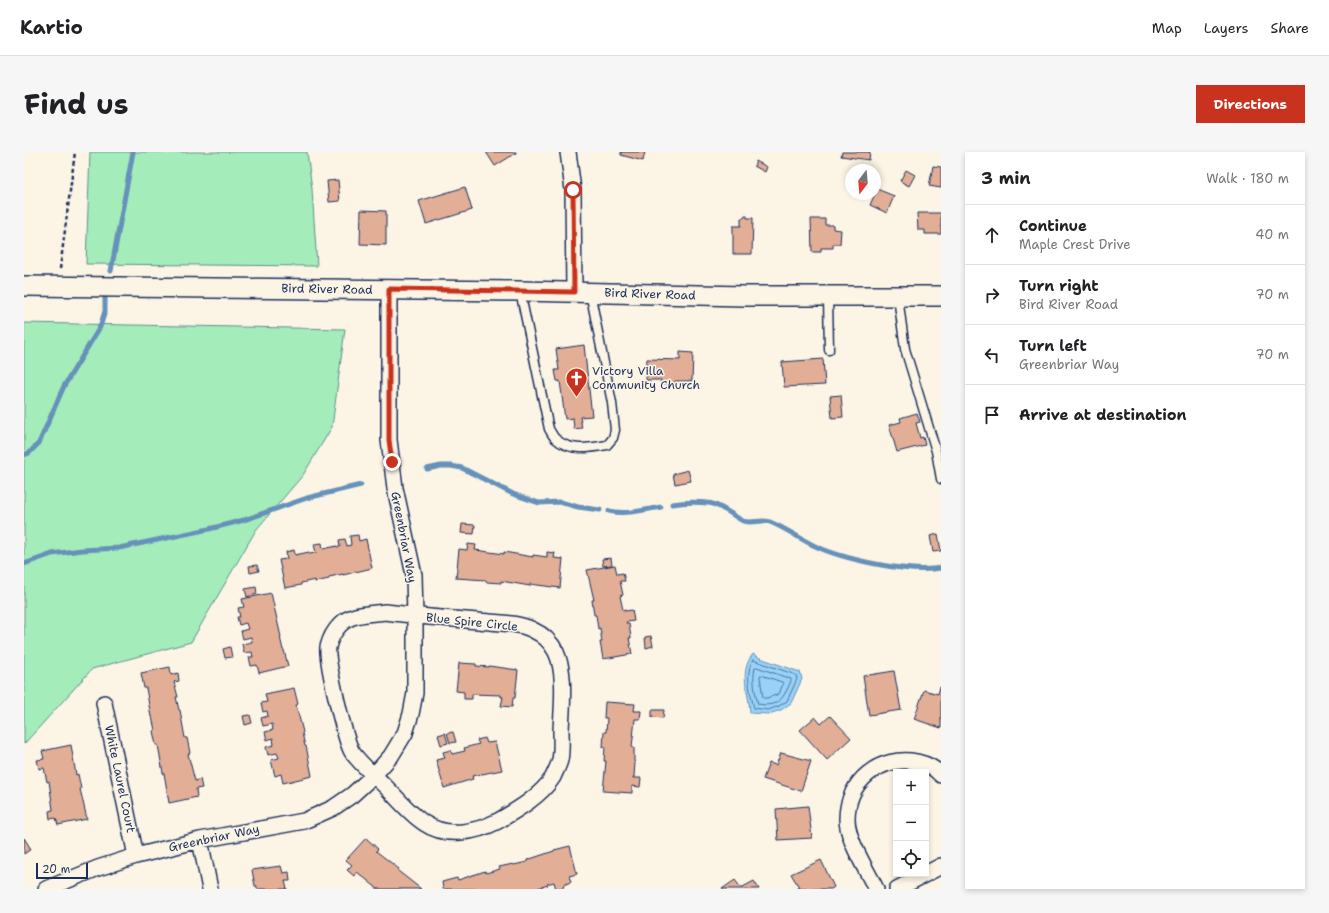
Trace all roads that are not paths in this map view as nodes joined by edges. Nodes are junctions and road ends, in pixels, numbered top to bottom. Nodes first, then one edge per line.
1 (568, 152) edge
2 (24, 286) edge
3 (389, 289) junction
4 (520, 291) junction
5 (582, 292) junction
6 (941, 296) edge
7 (828, 297) junction
8 (898, 297) junction
9 (829, 350) dead end
10 (941, 479) edge
11 (415, 616) junction
12 (104, 703) dead end
13 (374, 775) junction
14 (941, 775) edge
15 (200, 840) junction
16 (136, 856) junction
17 (941, 866) edge
18 (46, 889) edge
19 (210, 889) edge
20 (876, 889) edge
21 (898, 889) edge

1 - 5 street
2 - 3 street, Bird River Road
3 - 4 street, Bird River Road
3 - 11 street, Greenbriar Way
4 - 5 street, Bird River Road
4 - 5 lane
5 - 7 street, Bird River Road
6 - 8 street, Bird River Road
7 - 8 street, Bird River Road
7 - 9 lane
8 - 10 lane
11 - 13 street, Greenbriar Way
11 - 13 street
11 - 13 street, Blue Spire Circle
12 - 16 street, White Laurel Court
13 - 15 street, Greenbriar Way
14 - 20 street
15 - 16 street, Greenbriar Way
15 - 19 street
16 - 18 street, Greenbriar Way
17 - 21 street

